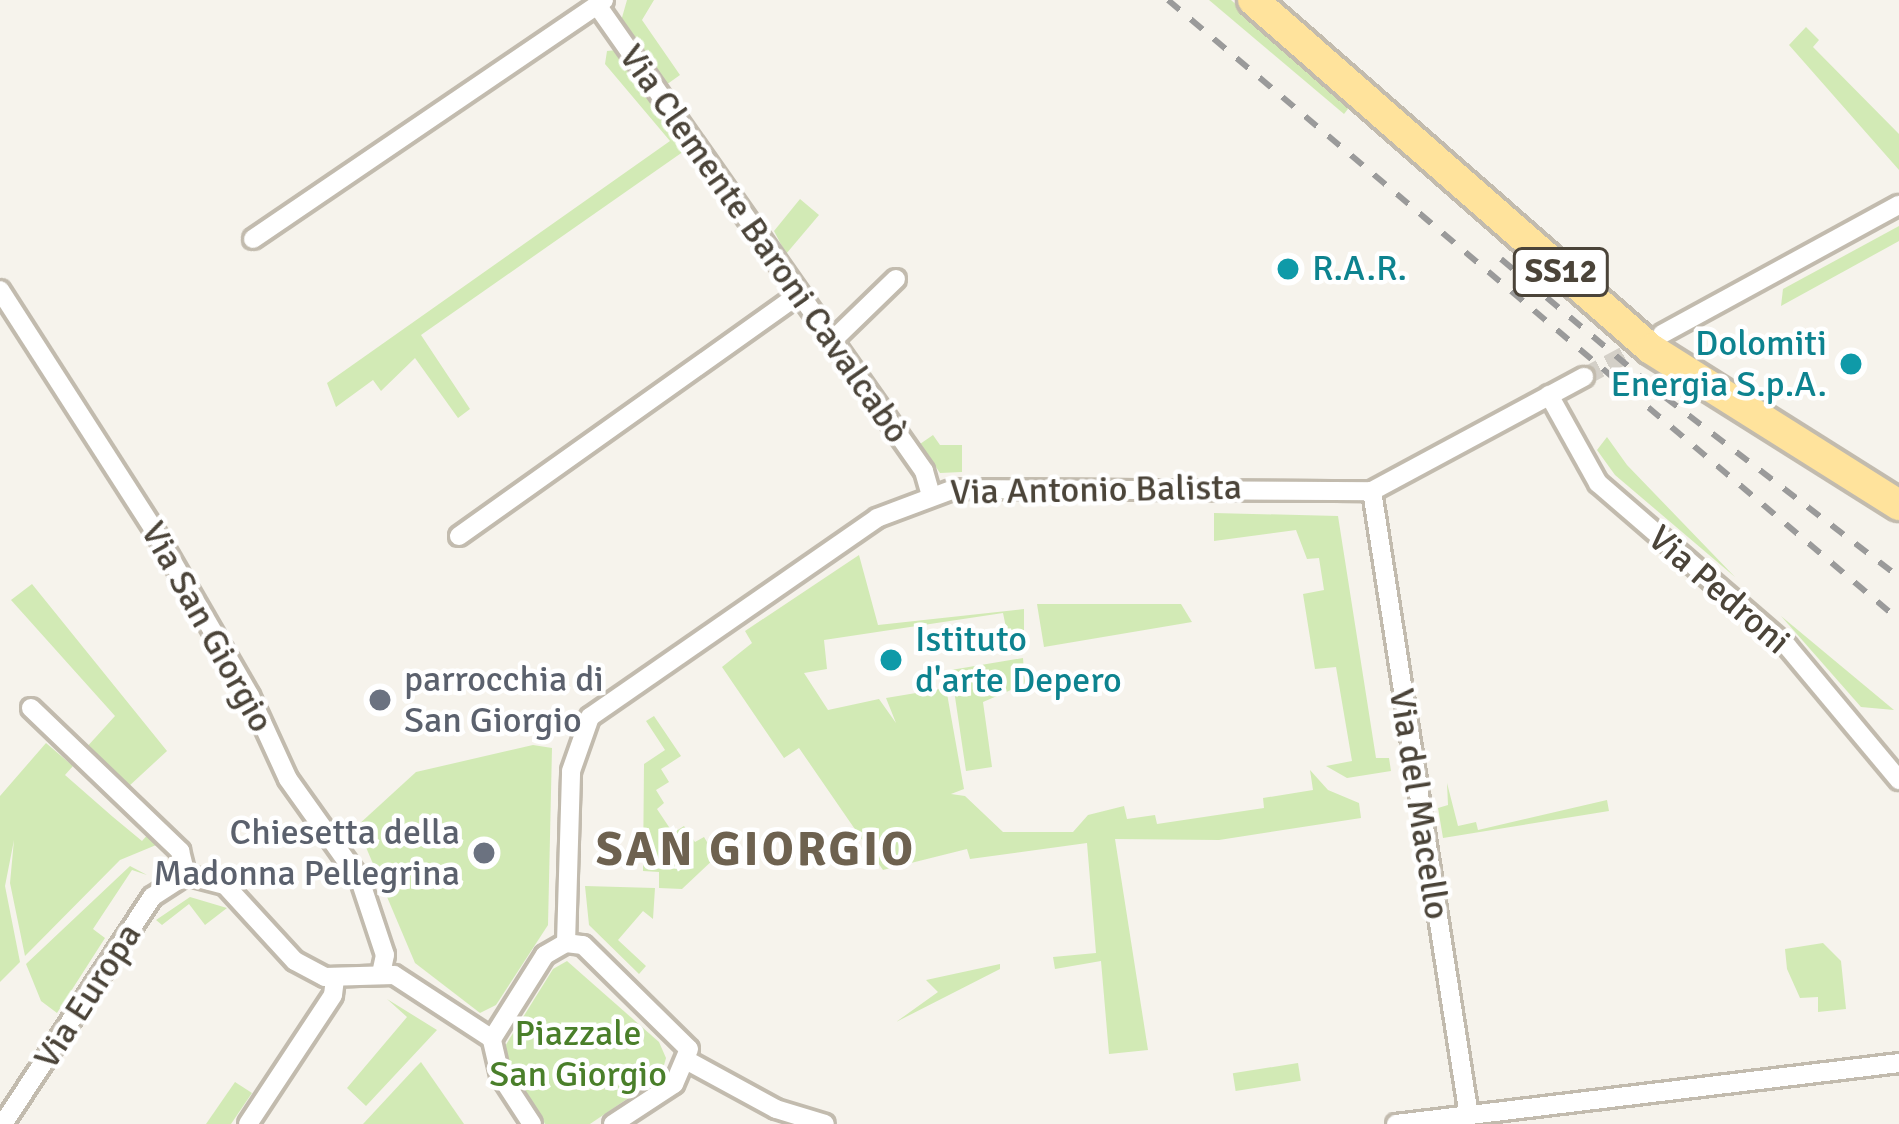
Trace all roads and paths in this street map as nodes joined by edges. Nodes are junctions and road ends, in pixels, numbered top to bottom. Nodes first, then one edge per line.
1 (1253, 0) edge
2 (600, 2) edge
3 (1899, 205) edge
4 (253, 239) dead end
5 (896, 279) dead end
6 (0, 290) edge
7 (799, 294) junction
8 (1662, 334) tunnel mouth
9 (832, 341) junction
10 (1584, 377) tunnel mouth
11 (1549, 395) junction
12 (1372, 491) junction
13 (930, 492) junction
14 (1899, 505) edge
15 (459, 536) dead end
16 (31, 708) dead end
17 (1899, 780) edge
18 (183, 875) junction
19 (566, 943) junction
20 (381, 974) junction
21 (335, 978) junction
22 (492, 1039) junction
23 (688, 1061) junction
24 (1899, 1063) edge
25 (1469, 1116) junction
26 (1546, 1116) edge
27 (251, 1119) edge
28 (3, 1124) edge
29 (532, 1124) edge
30 (614, 1124) edge
31 (825, 1124) edge
32 (1396, 1124) edge

1 - 14 main road, SS12
2 - 4 street
2 - 7 street, Via Clemente Baroni Cavalcabò
3 - 8 street
5 - 9 street
6 - 20 street, Via San Giorgio
7 - 9 street, Via Clemente Baroni Cavalcabò
7 - 15 street
9 - 13 street, Via Clemente Baroni Cavalcabò
10 - 11 street, Via Antonio Balista
11 - 12 street, Via Antonio Balista
11 - 17 street, Via Pedroni
12 - 13 street, Via Antonio Balista
12 - 25 street, Via del Macello
13 - 19 street, Via Antonio Balista
16 - 18 street
18 - 21 street
18 - 28 street, Via Europa
19 - 22 street
19 - 23 street
20 - 21 street
20 - 22 street
21 - 27 street
22 - 29 street
23 - 30 street
23 - 31 street
24 - 26 street
25 - 26 street
25 - 32 street

